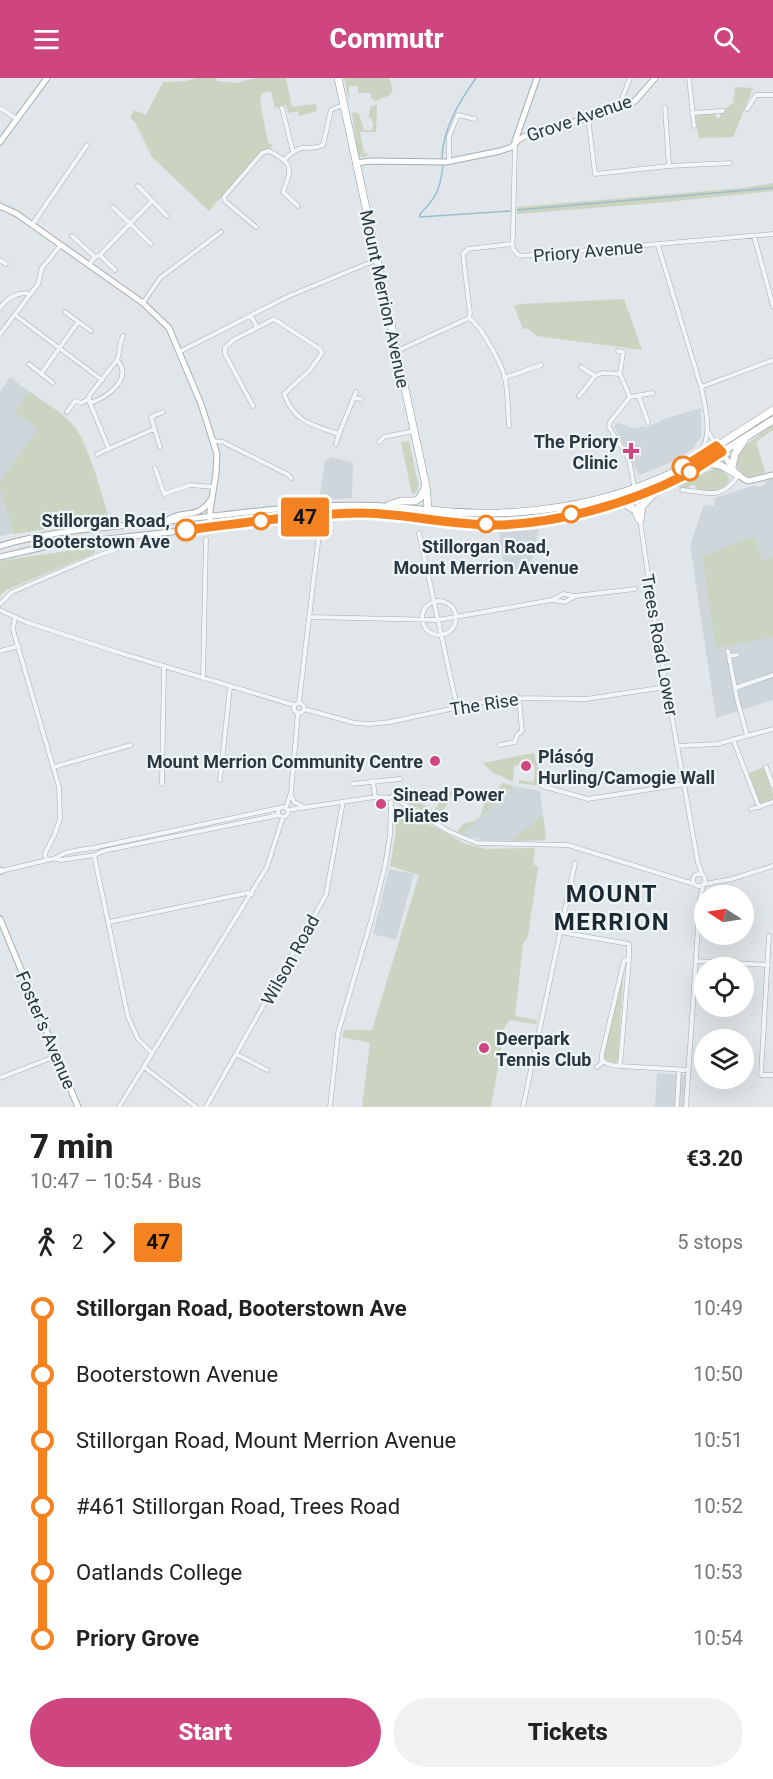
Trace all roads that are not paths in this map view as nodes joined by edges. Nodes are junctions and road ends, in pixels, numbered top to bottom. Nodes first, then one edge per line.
1 (47, 78) edge
2 (338, 78) edge
3 (537, 78) edge
4 (630, 78) edge
5 (655, 78) edge
6 (689, 78) edge
7 (773, 95) edge
8 (624, 104) junction
9 (344, 105) junction
10 (0, 108) edge
11 (282, 108) dead end
12 (665, 108) dead end
13 (747, 109) dead end
14 (723, 111) dead end
15 (692, 113) junction
16 (588, 117) junction
17 (17, 119) junction
18 (475, 119) dead end
19 (694, 126) dead end
20 (0, 142) edge
21 (515, 142) junction
22 (87, 145) dead end
23 (292, 152) junction
24 (285, 159) junction
25 (449, 161) junction
26 (356, 163) junction
27 (730, 163) dead end
28 (669, 166) junction
29 (138, 186) dead end
30 (152, 201) junction
31 (0, 206) edge
32 (298, 206) dead end
33 (113, 207) dead end
34 (168, 216) dead end
35 (129, 224) junction
36 (33, 225) junction
37 (256, 227) dead end
38 (220, 232) dead end
39 (773, 234) edge
40 (753, 236) junction
41 (72, 237) dead end
42 (151, 244) dead end
43 (511, 244) junction
44 (657, 244) junction
45 (60, 246) junction
46 (100, 255) junction
47 (95, 258) junction
48 (0, 260) edge
49 (377, 260) junction
50 (6, 264) dead end
51 (89, 266) junction
52 (115, 270) dead end
53 (30, 294) junction
54 (143, 303) junction
55 (1, 305) edge
56 (773, 306) edge
57 (65, 312) dead end
58 (15, 315) junction
59 (251, 316) junction
60 (469, 318) junction
61 (78, 322) junction
62 (257, 327) junction
63 (91, 331) dead end
64 (0, 334) edge
65 (123, 336) dead end
66 (60, 348) junction
67 (396, 351) junction
68 (618, 351) dead end
69 (179, 352) junction
70 (117, 360) junction
71 (773, 360) edge
72 (29, 364) dead end
73 (541, 365) dead end
74 (581, 367) dead end
75 (41, 374) junction
76 (620, 374) junction
77 (595, 376) junction
78 (504, 378) junction
79 (102, 380) junction
80 (53, 383) dead end
81 (701, 387) junction
82 (356, 392) dead end
83 (653, 393) dead end
84 (579, 396) dead end
85 (630, 397) junction
86 (639, 397) junction
87 (354, 398) junction
88 (361, 399) dead end
89 (89, 401) junction
90 (253, 406) dead end
91 (773, 410) edge
92 (67, 412) dead end
93 (163, 412) dead end
94 (773, 420) edge
95 (648, 422) dead end
96 (509, 426) dead end
97 (154, 429) junction
98 (707, 429) junction
99 (414, 431) junction
100 (339, 434) junction
101 (746, 437) junction
102 (213, 441) junction
103 (379, 442) dead end
104 (336, 444) dead end
105 (716, 446) junction
106 (160, 447) dead end
107 (109, 449) junction
108 (722, 452) junction
109 (98, 454) dead end
110 (698, 459) junction
111 (705, 464) junction
112 (732, 467) junction
113 (155, 468) dead end
114 (773, 475) edge
115 (738, 476) junction
116 (291, 478) dead end
117 (694, 485) dead end
118 (426, 486) junction
119 (635, 486) junction
120 (661, 486) junction
121 (214, 487) junction
122 (681, 490) dead end
123 (693, 491) junction
124 (213, 496) junction
125 (636, 496) junction
126 (620, 501) junction
127 (389, 505) junction
128 (429, 510) junction
129 (222, 515) junction
130 (209, 516) junction
131 (409, 517) junction
132 (185, 519) junction
133 (429, 520) junction
134 (640, 520) junction
135 (167, 521) junction
136 (210, 527) junction
137 (186, 530) junction
138 (419, 533) dead end
139 (320, 535) dead end
140 (206, 539) dead end
141 (0, 546) edge
142 (134, 546) dead end
143 (0, 557) edge
144 (635, 589) dead end
145 (575, 596) junction
146 (552, 600) junction
147 (434, 602) junction
148 (0, 604) edge
149 (0, 610) edge
150 (457, 616) junction
151 (310, 617) junction
152 (15, 618) junction
153 (421, 620) junction
154 (438, 620) junction
155 (442, 635) junction
156 (19, 646) junction
157 (0, 651) edge
158 (728, 651) dead end
159 (737, 655) dead end
160 (729, 656) junction
161 (164, 666) junction
162 (773, 675) edge
163 (204, 679) junction
164 (230, 687) junction
165 (666, 687) junction
166 (735, 688) junction
167 (519, 698) junction
168 (299, 702) junction
169 (294, 705) junction
170 (457, 707) junction
171 (304, 709) junction
172 (298, 713) junction
173 (773, 729) edge
174 (747, 735) junction
175 (733, 739) junction
176 (131, 745) dead end
177 (500, 745) dead end
178 (677, 746) junction
179 (54, 767) junction
180 (766, 767) dead end
181 (400, 778) dead end
182 (220, 780) dead end
183 (373, 782) junction
184 (162, 784) dead end
185 (352, 784) dead end
186 (684, 784) junction
187 (542, 786) dead end
188 (773, 786) edge
189 (291, 792) junction
190 (375, 797) junction
191 (391, 800) junction
192 (343, 802) junction
193 (773, 802) edge
194 (304, 807) junction
195 (759, 807) junction
196 (279, 808) junction
197 (287, 809) junction
198 (751, 809) dead end
199 (281, 816) junction
200 (94, 852) junction
201 (46, 860) junction
202 (575, 863) dead end
203 (698, 864) junction
204 (773, 866) edge
205 (0, 871) edge
206 (702, 874) junction
207 (695, 876) junction
208 (684, 881) junction
209 (704, 883) junction
210 (695, 885) junction
211 (252, 894) junction
212 (0, 919) edge
213 (109, 922) junction
214 (560, 932) junction
215 (769, 936) dead end
216 (629, 959) junction
217 (754, 964) edge
218 (768, 965) junction
219 (694, 988) edge
220 (152, 1053) junction
221 (236, 1054) junction
222 (56, 1056) junction
223 (603, 1062) junction
224 (620, 1066) junction
225 (144, 1067) junction
226 (597, 1067) dead end
227 (267, 1070) dead end
228 (680, 1070) junction
229 (688, 1070) junction
230 (773, 1076) edge
231 (0, 1078) edge
232 (678, 1089) junction
233 (687, 1089) junction
234 (78, 1107) edge
235 (119, 1107) edge
236 (196, 1107) edge
237 (206, 1107) edge
238 (330, 1107) edge
239 (523, 1107) edge
240 (677, 1107) edge
241 (686, 1107) edge

1 - 17 main road
2 - 9 highway, Mount Merrion Avenue
3 - 21 main road
4 - 8 street
5 - 8 main road, Grove Avenue
6 - 15 street
7 - 13 street
8 - 16 main road, Grove Avenue
9 - 23 street
9 - 26 highway, Mount Merrion Avenue
10 - 17 street
11 - 23 street
12 - 28 street
14 - 15 street
15 - 19 street
16 - 21 main road, Grove Avenue
16 - 28 street
17 - 20 main road
18 - 25 street
21 - 25 main road, Grove Avenue
21 - 43 street, Priory Avenue
22 - 36 street
23 - 24 street
24 - 32 street
24 - 37 street
25 - 26 main road, Grove Avenue
26 - 49 highway, Mount Merrion Avenue
27 - 28 street
29 - 30 street
30 - 34 street
30 - 35 street
31 - 36 main road
33 - 35 street
35 - 42 street
35 - 46 street
36 - 45 main road
38 - 54 street
39 - 40 street, Priory Avenue
40 - 44 street, Priory Avenue
40 - 56 street
41 - 47 street
43 - 44 street, Priory Avenue
43 - 60 street
44 - 81 street
45 - 51 main road
45 - 53 street
46 - 47 street
46 - 52 street
47 - 51 street
48 - 50 street
49 - 59 street
49 - 67 highway, Mount Merrion Avenue
51 - 54 main road
53 - 55 street
53 - 58 street
54 - 69 main road
57 - 61 street
58 - 64 street
58 - 66 street
59 - 62 street
59 - 69 street
60 - 67 street
60 - 78 street
61 - 63 street
61 - 66 street
62 - 90 street
62 - 100 street
65 - 70 street
66 - 75 street
66 - 79 street
67 - 99 highway, Mount Merrion Avenue
68 - 76 street
69 - 102 main road
70 - 79 street
70 - 89 street
71 - 81 street
72 - 75 street
73 - 78 street
74 - 77 street
75 - 80 street
76 - 77 street
76 - 85 street
77 - 84 street
78 - 96 street
79 - 89 street
81 - 98 street
82 - 87 street
83 - 86 street
85 - 86 street
85 - 119 street, Trees Road Lower
86 - 95 street
87 - 88 street
87 - 100 street
89 - 92 street
89 - 107 street
91 - 105 highway
93 - 97 street
94 - 101 highway
97 - 106 street
97 - 107 street
98 - 105 street
98 - 110 street
99 - 103 street
99 - 118 highway, Mount Merrion Avenue
100 - 104 street
101 - 108 highway
101 - 112 highway
102 - 116 street
102 - 121 main road
105 - 108 main road
105 - 110 highway
107 - 109 street
108 - 111 highway
108 - 112 main road
110 - 119 highway
111 - 115 highway
111 - 120 highway
112 - 115 main road
113 - 121 street
114 - 115 main road
115 - 123 street
117 - 123 street
118 - 127 highway
118 - 128 highway, Mount Merrion Avenue
119 - 125 street, Trees Road Lower
119 - 128 highway
120 - 125 highway
120 - 134 highway
121 - 124 main road
122 - 123 street
124 - 129 main road
124 - 130 main road
124 - 135 main road
125 - 126 highway
125 - 134 street, Trees Road Lower
126 - 133 highway
126 - 134 highway
127 - 128 main road
127 - 129 main road
127 - 131 main road
128 - 133 highway, Mount Merrion Avenue
129 - 130 main road
130 - 132 main road
130 - 136 main road
131 - 133 main road
131 - 136 main road
132 - 135 main road
132 - 137 main road
134 - 165 street, Trees Road Lower
135 - 141 main road
136 - 137 main road
137 - 143 main road
138 - 147 street
139 - 151 street
140 - 163 street
142 - 148 street
144 - 145 street
145 - 146 street
145 - 146 street
146 - 150 street
147 - 150 street
147 - 153 street
147 - 154 street
149 - 152 street
150 - 154 street
150 - 155 street
151 - 153 street
151 - 168 street
152 - 156 street
152 - 161 street
153 - 154 street
153 - 155 street
154 - 155 street
155 - 170 street
156 - 157 street
156 - 179 street
158 - 160 street
159 - 160 street
160 - 166 street
161 - 163 street
161 - 184 street
162 - 166 street
163 - 164 street
164 - 169 street
164 - 182 street
165 - 167 street, The Rise
165 - 178 street, Trees Road Lower
166 - 174 street
167 - 170 street, The Rise
167 - 177 street
168 - 169 street
168 - 171 street
169 - 172 street
170 - 171 street, The Rise
171 - 172 street
172 - 189 street
173 - 174 street
174 - 175 street
175 - 178 street
175 - 195 street
176 - 179 street
178 - 186 street, Trees Road Lower
179 - 201 street
180 - 188 street
181 - 183 street
183 - 185 street
183 - 190 street
186 - 187 street
186 - 203 street, Trees Road Lower
189 - 194 street
189 - 197 street
190 - 191 street
190 - 192 street
191 - 208 street
191 - 238 street
192 - 194 street
192 - 221 street, Wilson Road
193 - 195 street
194 - 197 street
195 - 198 street
196 - 197 street
196 - 199 street
196 - 200 street
197 - 199 street
199 - 200 street
199 - 211 street
200 - 201 street
200 - 213 street
201 - 205 street
202 - 214 street
203 - 206 street, Trees Road Lower
203 - 207 street
204 - 209 street
206 - 207 street
206 - 209 street, Trees Road Lower
207 - 208 street
207 - 210 street
208 - 210 street
209 - 210 street
211 - 213 street
211 - 220 street
212 - 222 main road, Foster's Avenue
213 - 220 street
214 - 216 street
214 - 239 street
215 - 218 street
216 - 223 street
216 - 224 street
217 - 218 street
218 - 230 street
219 - 229 street
220 - 225 street
221 - 227 street
221 - 237 street, Wilson Road
222 - 231 street
222 - 234 main road, Foster's Avenue
223 - 224 street
223 - 226 street
224 - 228 street
225 - 235 street
225 - 236 street
228 - 229 street
228 - 232 street
229 - 233 street
232 - 233 street
232 - 240 street
233 - 241 street

